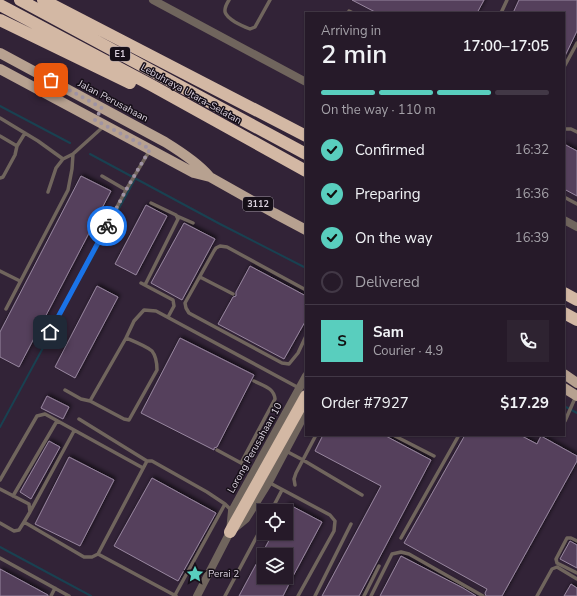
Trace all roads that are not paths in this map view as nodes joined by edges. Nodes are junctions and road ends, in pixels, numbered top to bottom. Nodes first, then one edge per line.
1 (20, 0) edge
2 (44, 0) edge
3 (153, 0) edge
4 (229, 0) edge
5 (270, 0) edge
6 (507, 0) edge
7 (0, 5) edge
8 (501, 12) edge
9 (0, 20) edge
10 (577, 43) edge
11 (0, 53) edge
12 (565, 65) edge
13 (0, 69) edge
14 (305, 81) edge
15 (151, 86) junction
16 (102, 108) junction
17 (0, 118) edge
18 (95, 120) junction
19 (105, 126) junction
20 (565, 129) edge
21 (577, 132) edge
22 (25, 133) junction
23 (305, 135) edge
24 (0, 136) edge
25 (17, 146) junction
26 (150, 149) junction
27 (305, 153) edge
28 (73, 154) junction
29 (63, 160) junction
30 (305, 170) edge
31 (102, 176) dead end
32 (210, 177) junction
33 (0, 178) edge
34 (126, 190) junction
35 (48, 192) dead end
36 (565, 198) edge
37 (151, 203) dead end
38 (577, 204) edge
39 (176, 215) junction
40 (565, 221) edge
41 (193, 223) dead end
42 (577, 227) edge
43 (305, 229) edge
44 (0, 271) edge
45 (200, 277) junction
46 (20, 281) junction
47 (141, 283) dead end
48 (145, 285) junction
49 (305, 289) edge
50 (233, 294) dead end
51 (565, 294) edge
52 (577, 300) edge
53 (6, 309) dead end
54 (565, 314) edge
55 (168, 317) junction
56 (577, 320) edge
57 (50, 332) dead end
58 (126, 338) junction
59 (305, 338) edge
60 (565, 370) edge
61 (565, 375) edge
62 (577, 376) edge
63 (305, 381) edge
64 (254, 382) dead end
65 (577, 383) edge
66 (565, 389) edge
67 (65, 390) dead end
68 (303, 392) edge
69 (576, 398) edge
70 (90, 401) junction
71 (305, 414) edge
72 (79, 419) dead end
73 (57, 421) junction
74 (565, 421) edge
75 (74, 430) junction
76 (315, 436) edge
77 (395, 436) edge
78 (458, 436) edge
79 (217, 450) dead end
80 (285, 451) junction
81 (434, 456) dead end
82 (303, 460) junction
83 (147, 461) junction
84 (241, 462) junction
85 (143, 468) junction
86 (253, 473) junction
87 (0, 480) edge
88 (269, 482) junction
89 (295, 485) dead end
90 (0, 489) edge
91 (282, 490) junction
92 (362, 495) dead end
93 (13, 496) junction
94 (224, 504) junction
95 (274, 504) edge
96 (232, 511) junction
97 (30, 512) junction
98 (24, 522) junction
99 (0, 523) edge
100 (351, 524) dead end
101 (230, 532) junction
102 (257, 536) edge
103 (401, 538) dead end
104 (577, 541) edge
105 (98, 554) junction
106 (0, 558) edge
107 (379, 566) dead end
108 (577, 574) edge
109 (577, 579) edge
110 (55, 588) junction
111 (51, 596) edge
112 (70, 596) edge
113 (176, 596) edge
114 (197, 596) edge
115 (225, 596) edge
116 (298, 596) edge
117 (315, 596) edge
118 (364, 596) edge
119 (371, 596) edge
120 (483, 596) edge
121 (537, 596) edge

1 - 27 highway, Lebuhraya Utara–Selatan / E1
2 - 23 highway
3 - 14 street
4 - 5 lane
6 - 8 lane
7 - 15 highway, Lebuhraya Utara–Selatan / E1
9 - 15 highway
10 - 12 lane
11 - 16 main road, Jalan Perusahaan / 3112
13 - 18 main road, Jalan Perusahaan / 3112
15 - 30 highway, Lebuhraya Utara–Selatan / E1
16 - 18 main road
16 - 32 main road, Jalan Perusahaan / 3112
17 - 22 lane
18 - 19 main road, Jalan Perusahaan / 3112
19 - 26 main road, Jalan Perusahaan / 3112
19 - 28 lane
20 - 21 lane
22 - 25 lane
22 - 29 lane
24 - 25 lane
25 - 33 lane
26 - 32 main road, Jalan Perusahaan / 3112
26 - 34 lane
28 - 29 lane
28 - 46 lane
29 - 35 lane
31 - 34 lane
32 - 43 main road, Jalan Perusahaan / 3112
34 - 57 lane
36 - 38 lane
37 - 39 lane
39 - 41 lane
39 - 48 lane
40 - 42 street
44 - 46 lane
45 - 49 lane
45 - 50 lane
45 - 59 lane
46 - 53 lane
47 - 48 lane
48 - 55 lane
51 - 52 highway
54 - 56 highway
55 - 58 lane
55 - 68 lane
58 - 70 lane
58 - 70 lane
60 - 62 main road
61 - 65 main road
63 - 68 street, Lorong Perusahaan 10
64 - 84 lane
66 - 69 main road
67 - 70 lane
68 - 86 street, Lorong Perusahaan 10
68 - 101 highway
69 - 74 lane
71 - 80 street, Lorong Perusahaan 10
72 - 83 lane
73 - 75 lane
73 - 87 lane
73 - 93 lane
75 - 85 lane
75 - 97 lane
76 - 82 lane
77 - 81 lane
78 - 103 lane
79 - 84 lane
80 - 82 lane
80 - 88 street, Lorong Perusahaan 10
82 - 89 lane
82 - 92 lane
83 - 85 lane
83 - 94 lane
84 - 86 lane
85 - 105 lane
86 - 96 street, Lorong Perusahaan 10
88 - 91 lane
88 - 101 street, Lorong Perusahaan 10
90 - 93 lane
91 - 95 lane
91 - 116 lane
93 - 97 lane
94 - 96 lane
94 - 113 lane
96 - 101 street, Lorong Perusahaan 10
97 - 98 lane
98 - 99 lane
98 - 105 lane
100 - 117 lane
101 - 114 street, Lorong Perusahaan 10
102 - 115 lane
104 - 108 lane
105 - 113 lane
106 - 110 lane
107 - 118 lane
109 - 121 lane
110 - 111 lane
110 - 112 lane
119 - 120 lane

